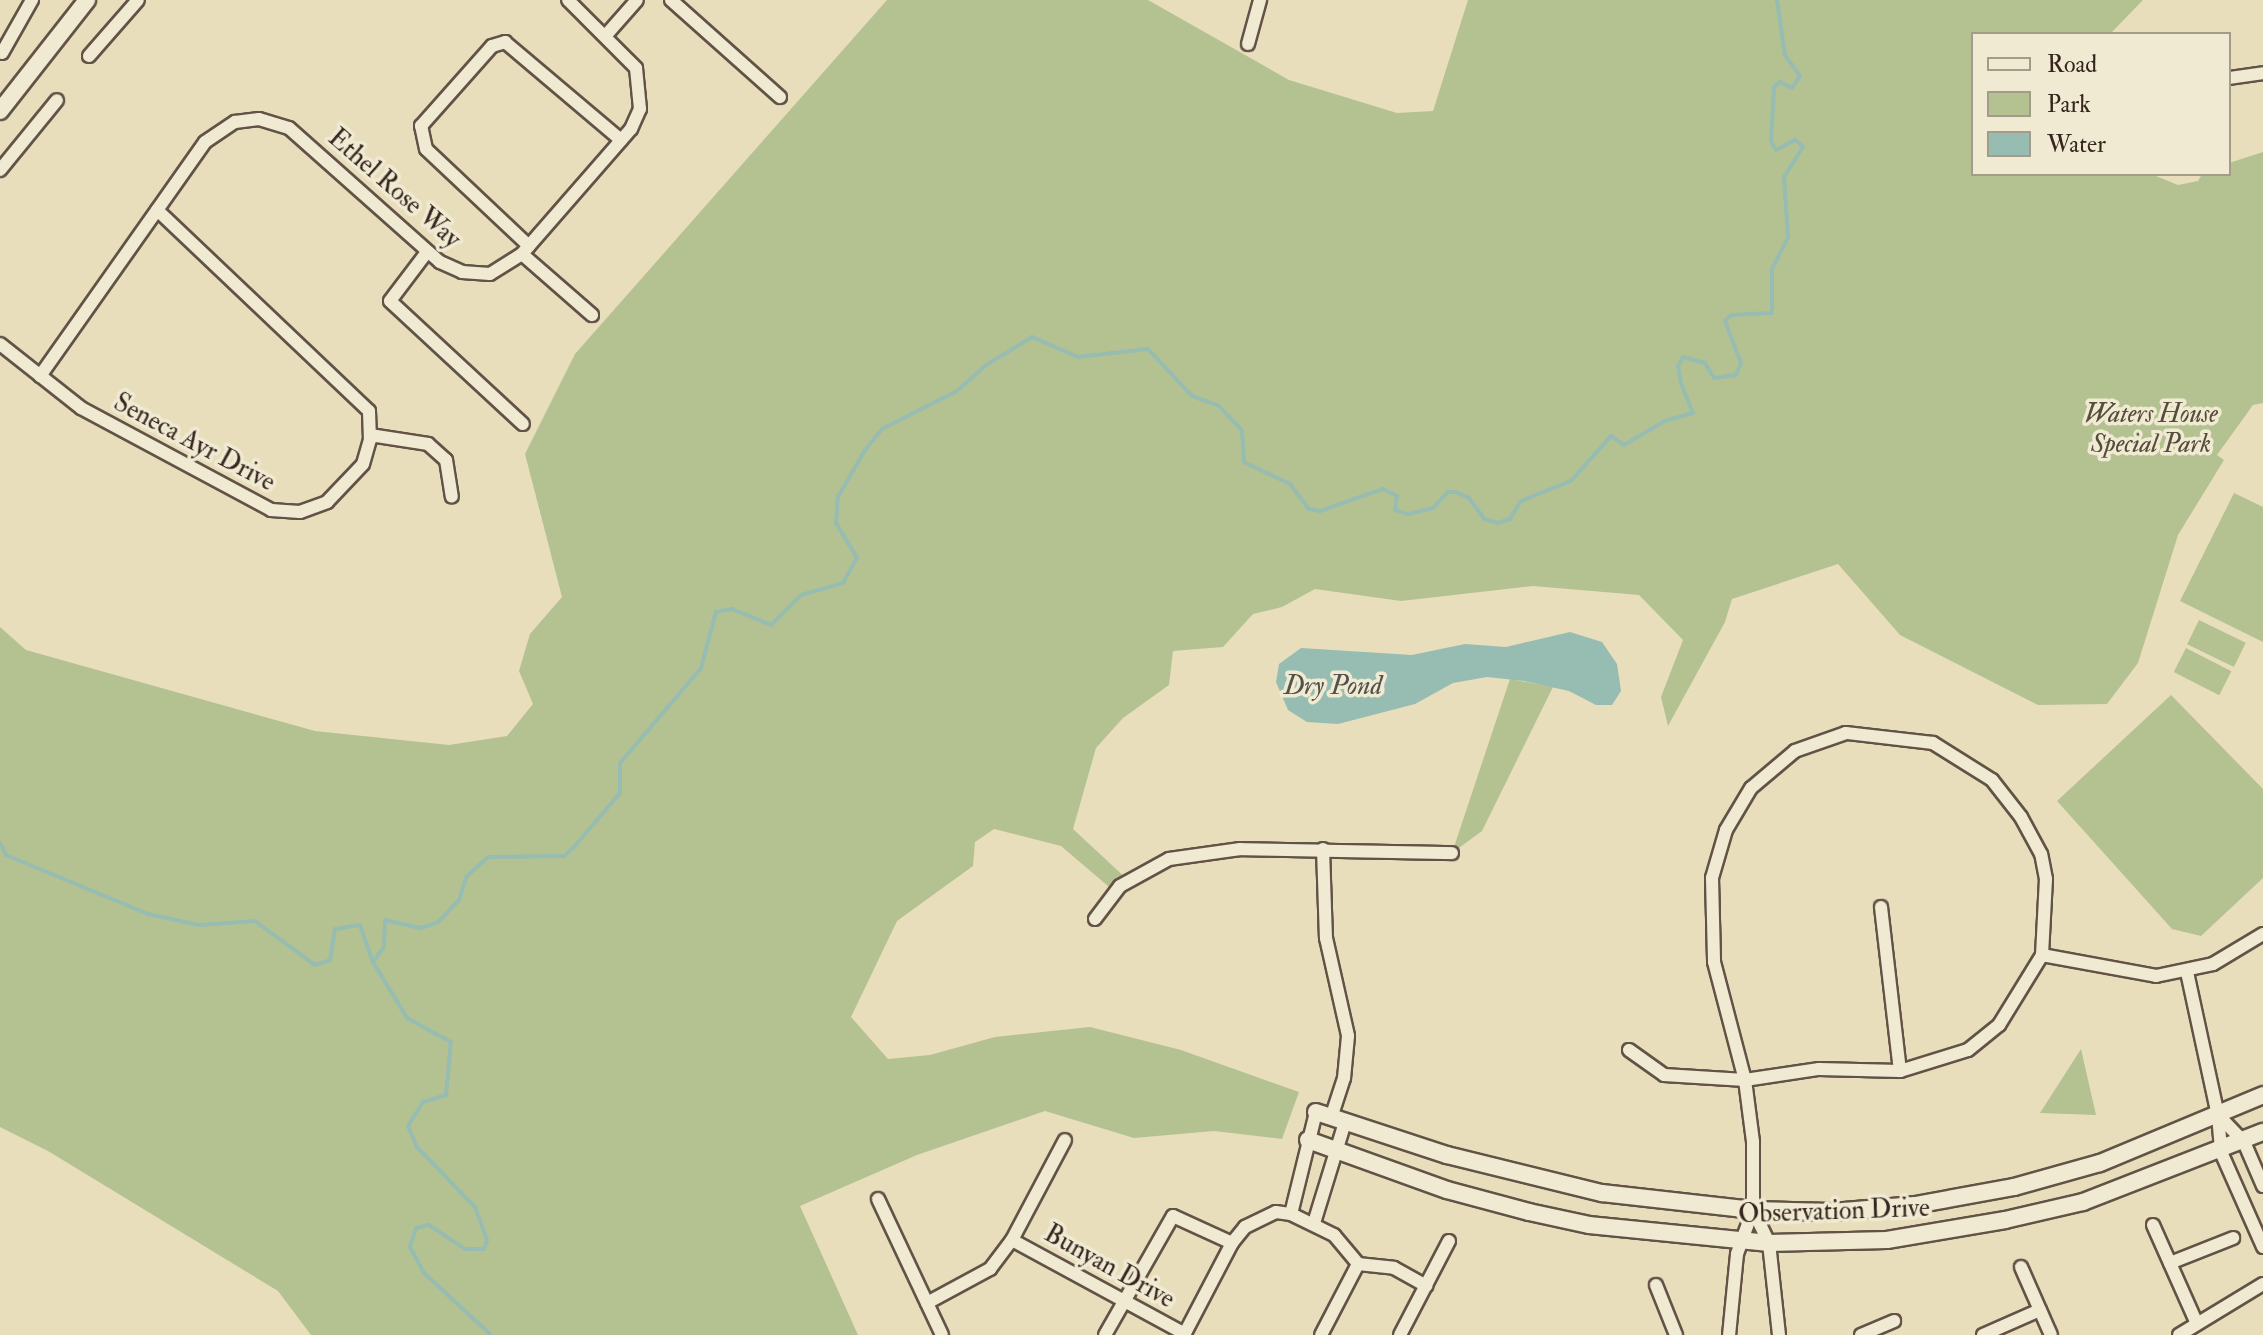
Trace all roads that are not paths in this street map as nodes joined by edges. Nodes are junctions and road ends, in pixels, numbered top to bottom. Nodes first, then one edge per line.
1 (32, 0) edge
2 (87, 0) edge
3 (138, 0) edge
4 (568, 0) edge
5 (637, 0) edge
6 (671, 0) edge
7 (1260, 0) edge
8 (607, 34) junction
9 (1248, 44) dead end
10 (2, 53) dead end
11 (89, 56) dead end
12 (2263, 73) edge
13 (2231, 78) edge
14 (780, 97) dead end
15 (57, 100) dead end
16 (0, 111) edge
17 (621, 140) junction
18 (0, 170) edge
19 (157, 210) junction
20 (526, 250) junction
21 (427, 252) junction
22 (592, 315) dead end
23 (0, 344) edge
24 (40, 376) junction
25 (523, 424) dead end
26 (370, 435) junction
27 (452, 497) dead end
28 (1323, 849) junction
29 (1452, 853) dead end
30 (1881, 907) dead end
31 (1095, 919) dead end
32 (2263, 934) edge
33 (2042, 955) junction
34 (2187, 972) junction
35 (1629, 1050) dead end
36 (1900, 1071) junction
37 (1745, 1080) junction
38 (2263, 1095) edge
39 (2218, 1115) junction
40 (1330, 1117) junction
41 (2263, 1132) edge
42 (1065, 1140) dead end
43 (1308, 1140) junction
44 (2244, 1142) junction
45 (1336, 1149) junction
46 (2221, 1152) junction
47 (2263, 1186) edge
48 (878, 1199) dead end
49 (1753, 1210) junction
50 (1291, 1214) junction
51 (1314, 1223) junction
52 (2153, 1225) dead end
53 (2233, 1238) dead end
54 (1012, 1240) junction
55 (1741, 1240) junction
56 (1449, 1241) dead end
57 (1232, 1243) junction
58 (1769, 1243) junction
59 (2263, 1247) edge
60 (2170, 1263) junction
61 (1358, 1264) junction
62 (2021, 1267) dead end
63 (2263, 1284) edge
64 (1656, 1285) dead end
65 (1426, 1286) junction
66 (1123, 1300) junction
67 (927, 1303) junction
68 (2040, 1310) junction
69 (1894, 1321) dead end
70 (2197, 1324) junction
71 (1184, 1334) edge
72 (942, 1335) edge
73 (1105, 1335) edge
74 (1321, 1335) edge
75 (1400, 1335) edge
76 (1676, 1335) edge
77 (1729, 1335) edge
78 (1779, 1335) edge
79 (1861, 1335) edge
80 (1983, 1335) edge
81 (2051, 1335) edge
82 (2179, 1335) edge

1 - 10 street
2 - 16 street
3 - 11 street
4 - 8 street, Ethel Rose Way
5 - 8 street
6 - 14 street
7 - 9 street
8 - 17 street, Ethel Rose Way
12 - 13 street
15 - 18 street
17 - 20 street, Ethel Rose Way
17 - 20 street
19 - 21 street, Ethel Rose Way
19 - 24 street, Ethel Rose Way
19 - 26 street
20 - 21 street, Ethel Rose Way
20 - 22 street
21 - 25 street
23 - 24 street, Seneca Ayr Drive
24 - 26 street, Seneca Ayr Drive
26 - 27 street
28 - 29 street
28 - 31 street
28 - 40 street
30 - 36 street
32 - 34 street
33 - 34 street
33 - 36 street
33 - 37 street
34 - 39 street
35 - 37 street
36 - 37 street
37 - 49 street
38 - 39 street, Observation Drive
39 - 44 street
39 - 46 street
39 - 49 street, Observation Drive
40 - 43 street
40 - 45 street
40 - 49 street, Observation Drive
41 - 44 street, Observation Drive
42 - 54 street
43 - 45 street, Observation Drive
43 - 50 street
44 - 46 street, Observation Drive
44 - 47 street
45 - 51 street
45 - 55 street, Observation Drive
46 - 58 street, Observation Drive
46 - 59 street
48 - 67 street
49 - 55 street
49 - 58 street
50 - 51 street
50 - 57 street
51 - 61 street
52 - 60 street
53 - 60 street
54 - 66 street, Bunyan Drive
54 - 67 street
55 - 58 street, Observation Drive
55 - 77 street
56 - 65 street
57 - 66 street
57 - 71 street
58 - 78 street
60 - 70 street
61 - 65 street
61 - 74 street
62 - 68 street
63 - 70 street
64 - 76 street
65 - 75 street
66 - 71 street, Bunyan Drive
66 - 73 street
67 - 72 street
68 - 80 street
68 - 81 street
69 - 79 street
70 - 82 street

